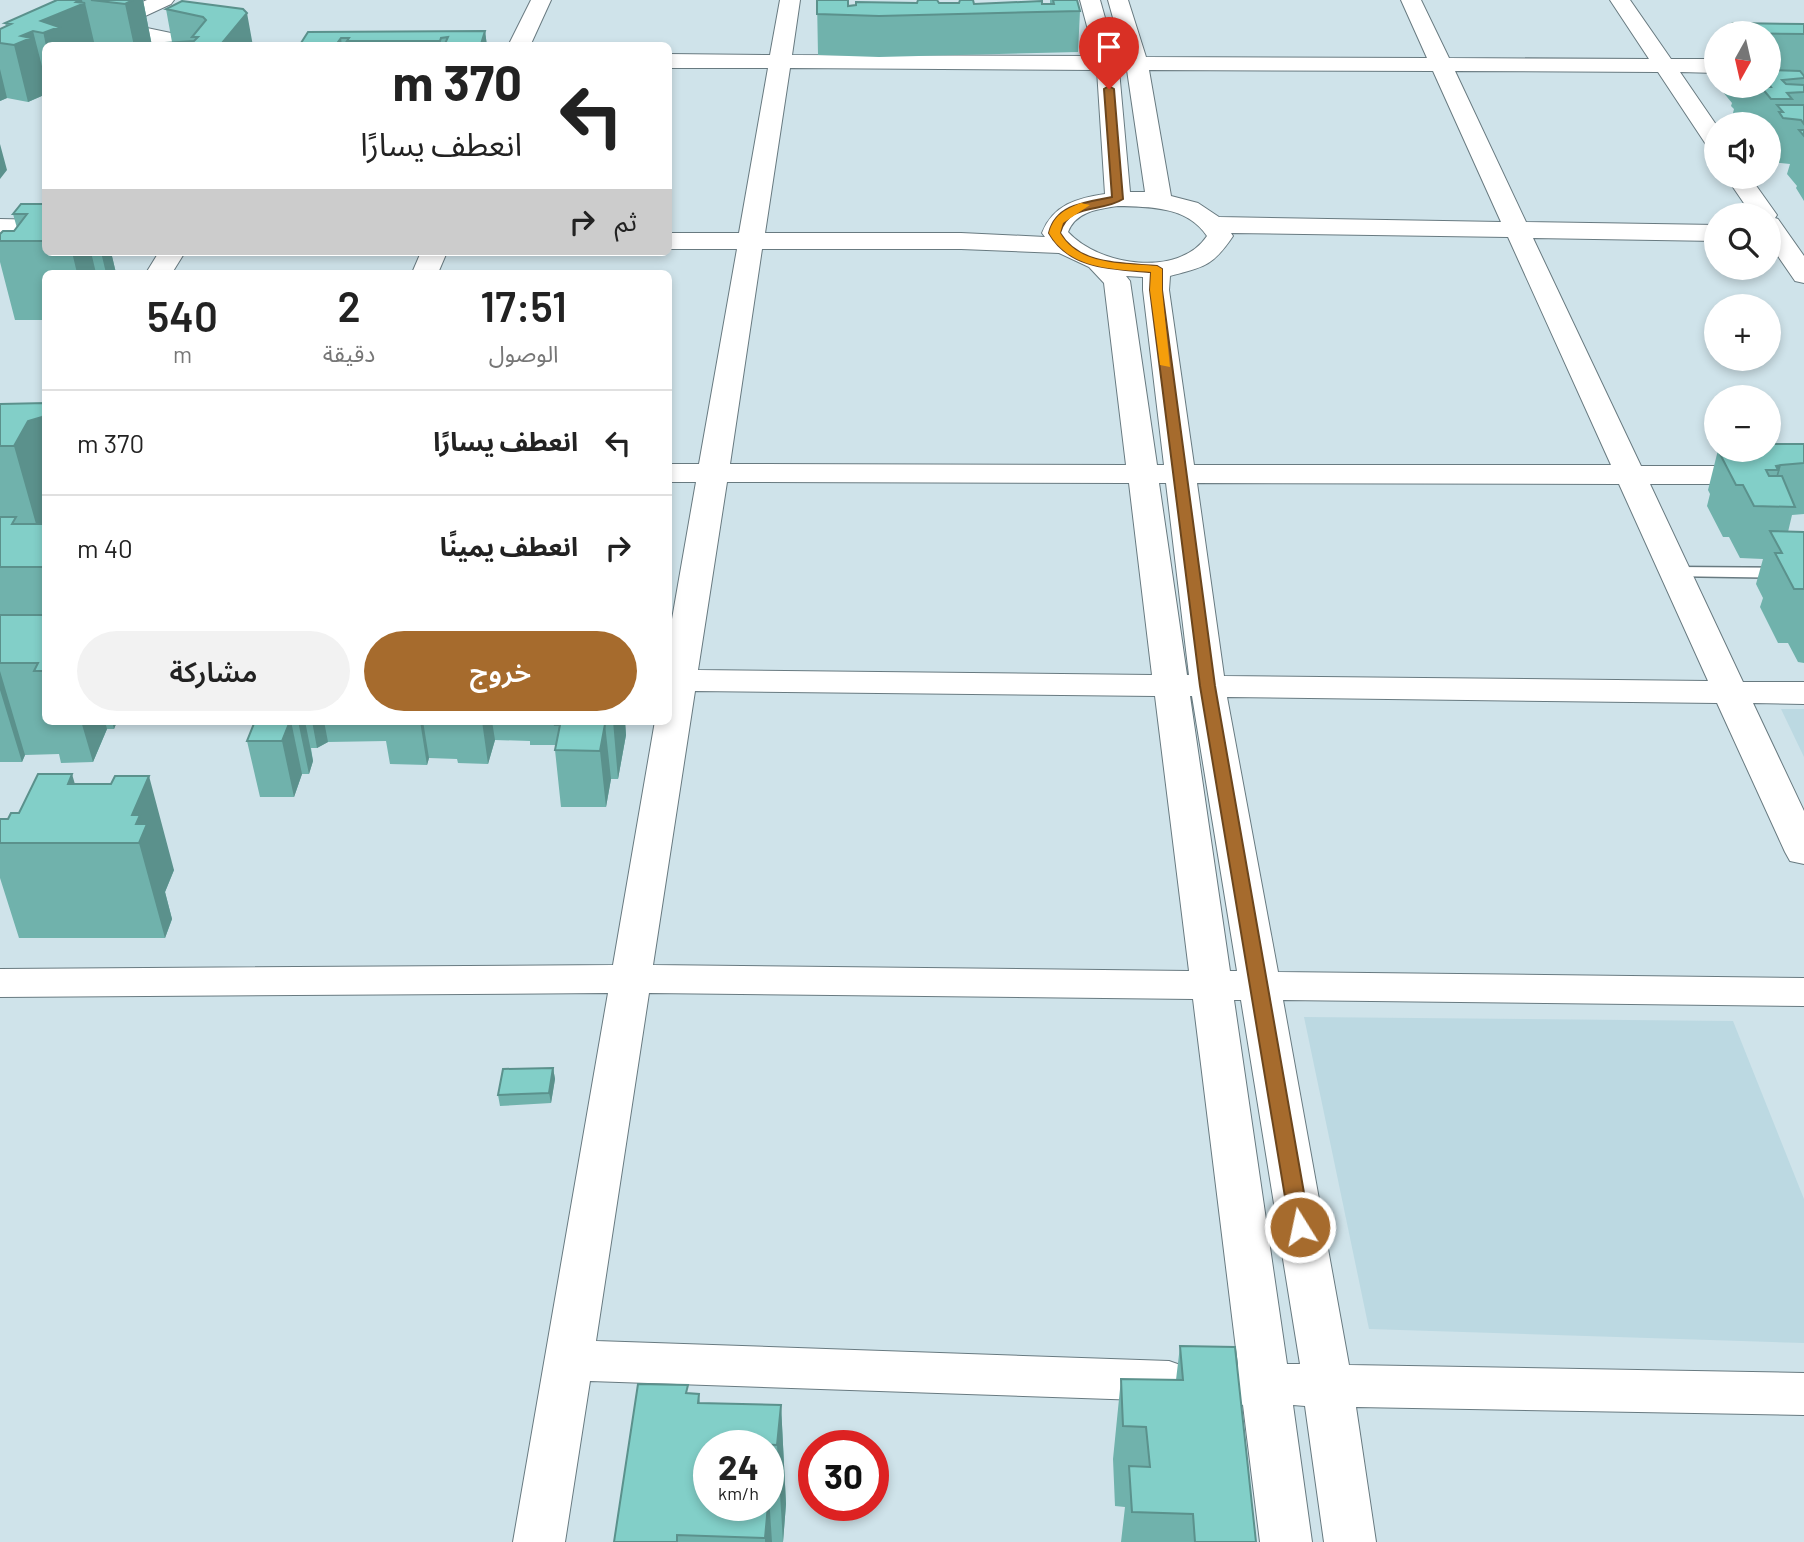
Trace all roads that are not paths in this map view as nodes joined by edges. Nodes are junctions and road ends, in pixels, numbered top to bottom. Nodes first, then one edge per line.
1 (164, 0) edge
2 (541, 0) edge
3 (790, 0) edge
4 (1090, 0) edge
5 (1118, 0) edge
6 (1411, 0) edge
7 (1620, 0) edge
8 (105, 24) junction
9 (67, 42) edge
10 (184, 42) edge
11 (521, 42) edge
12 (672, 61) edge
13 (780, 61) junction
14 (1107, 62) junction
15 (1137, 62) junction
16 (1441, 64) junction
17 (1665, 65) junction
18 (1704, 66) edge
19 (1704, 124) edge
20 (1118, 199) junction
21 (1159, 201) junction
22 (0, 227) edge
23 (672, 227) edge
24 (42, 228) edge
25 (1704, 233) edge
26 (751, 234) junction
27 (1059, 234) junction
28 (1216, 236) junction
29 (1521, 238) junction
30 (1781, 238) edge
31 (672, 241) edge
32 (0, 243) edge
33 (42, 243) edge
34 (1704, 247) edge
35 (1100, 264) junction
36 (1157, 269) junction
37 (1804, 275) edge
38 (672, 473) edge
39 (712, 473) junction
40 (1161, 474) junction
41 (1630, 475) junction
42 (1804, 475) edge
43 (1675, 572) junction
44 (1804, 573) edge
45 (674, 680) edge
46 (1189, 686) junction
47 (1730, 692) junction
48 (1804, 693) edge
49 (668, 725) edge
50 (1804, 852) edge
51 (631, 979) junction
52 (0, 983) edge
53 (1211, 985) junction
54 (1259, 985) junction
55 (1804, 992) edge
56 (569, 1360) junction
57 (1265, 1384) junction
58 (1327, 1387) junction
59 (1804, 1394) edge
60 (539, 1542) edge
61 (1286, 1542) edge
62 (1350, 1542) edge

1 - 8 street
2 - 11 street
3 - 13 street
4 - 14 street
5 - 15 street
6 - 16 street
7 - 17 street
8 - 9 street
8 - 10 street
12 - 13 street
13 - 14 street
13 - 26 street
14 - 15 street
14 - 20 street
15 - 16 street
15 - 21 street
16 - 17 street
16 - 29 street
17 - 18 street
17 - 19 street
20 - 21 street
20 - 27 street
21 - 28 street
22 - 24 street
23 - 26 street
25 - 29 street
26 - 27 street
26 - 31 street
26 - 39 street
27 - 35 street
28 - 29 street
28 - 36 street
29 - 34 street
29 - 41 street
30 - 37 street
32 - 33 street
35 - 36 street
35 - 40 street
36 - 40 street
38 - 39 street
39 - 40 street
39 - 45 street
40 - 41 street
40 - 46 street
41 - 42 street
41 - 43 street
43 - 44 lane
43 - 47 street
45 - 46 street
46 - 47 street
46 - 53 street
46 - 54 street
47 - 48 street
47 - 50 street
49 - 51 street
51 - 52 street
51 - 53 street
51 - 56 street
53 - 54 street
53 - 57 street
54 - 55 street
54 - 58 street
56 - 57 street
56 - 60 street
57 - 58 street
57 - 61 street
58 - 59 street
58 - 62 street

